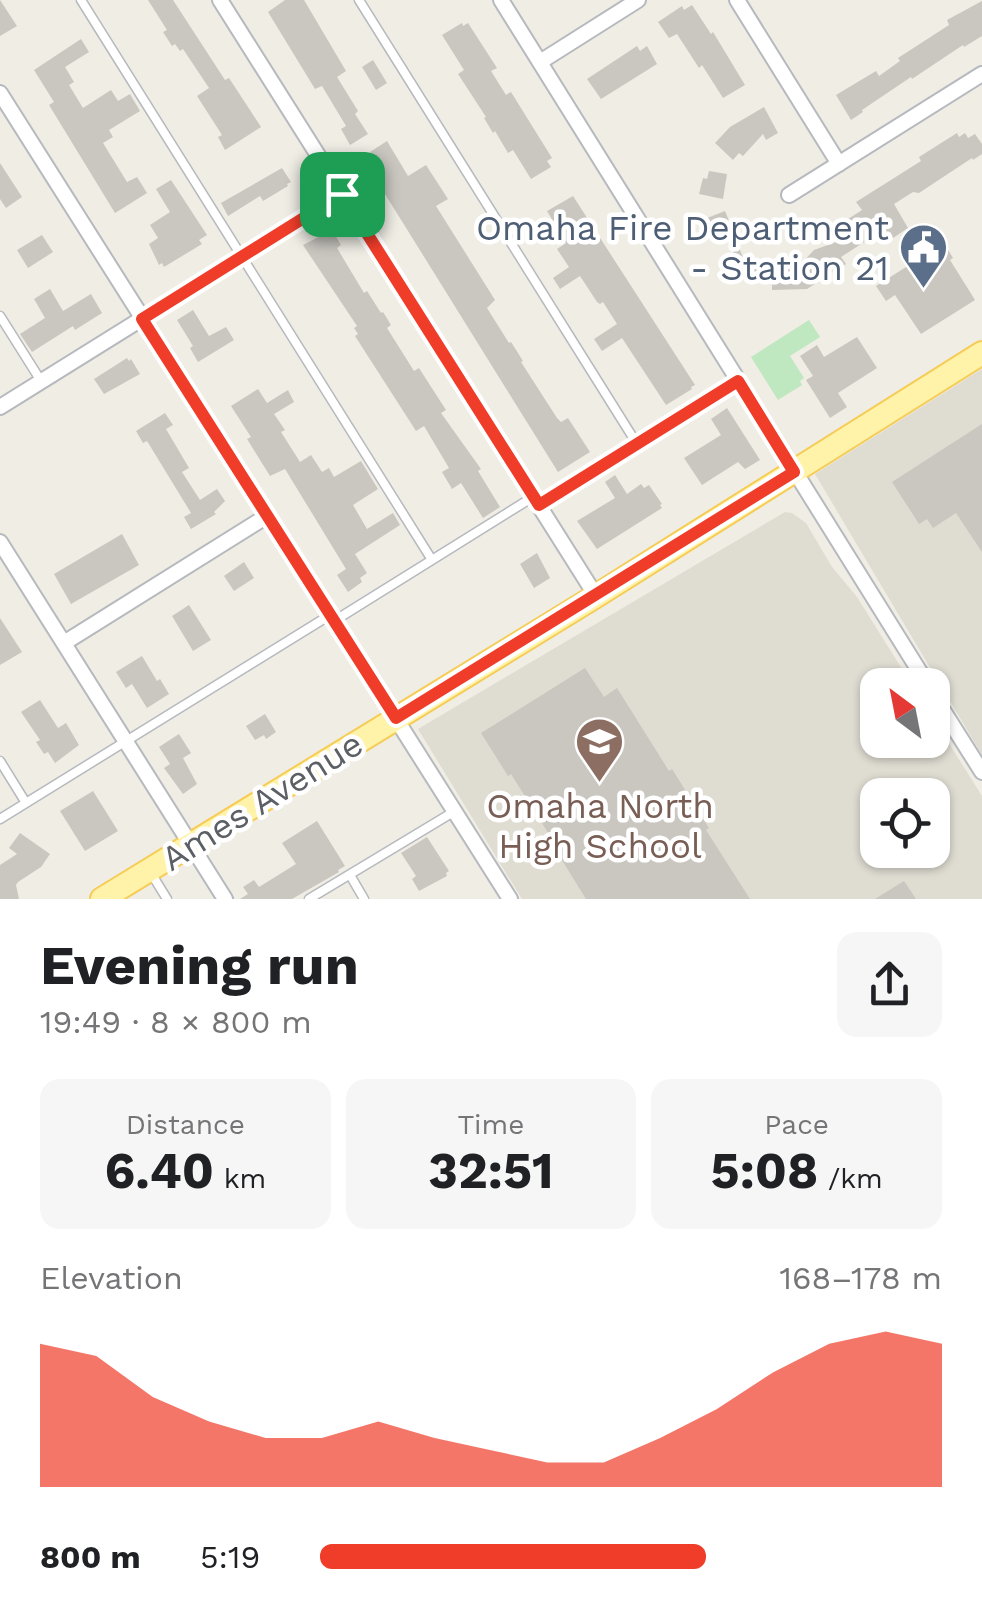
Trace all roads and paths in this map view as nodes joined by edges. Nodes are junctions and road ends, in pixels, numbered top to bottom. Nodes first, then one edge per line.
1 (81, 0) edge
2 (220, 0) edge
3 (359, 0) edge
4 (501, 0) edge
5 (638, 0) edge
6 (736, 0) edge
7 (540, 62) junction
8 (982, 74) edge
9 (0, 93) edge
10 (839, 164) junction
11 (342, 194) junction
12 (789, 195) dead end
13 (242, 257) junction
14 (0, 316) edge
15 (142, 319) junction
16 (982, 353) edge
17 (42, 381) junction
18 (738, 381) junction
19 (0, 407) edge
20 (637, 444) junction
21 (794, 472) junction
22 (536, 501) junction
23 (267, 516) junction
24 (0, 542) edge
25 (432, 560) junction
26 (596, 596) junction
27 (332, 618) junction
28 (64, 643) junction
29 (917, 668) edge
30 (950, 717) edge
31 (396, 718) junction
32 (126, 742) junction
33 (977, 753) edge
34 (0, 761) edge
35 (982, 772) edge
36 (26, 803) junction
37 (455, 810) junction
38 (0, 819) edge
39 (190, 845) junction
40 (350, 876) junction
41 (154, 879) junction
42 (108, 898) edge
43 (157, 899) edge
44 (167, 899) edge
45 (225, 899) edge
46 (309, 899) edge
47 (364, 899) edge
48 (510, 899) edge

1 - 13 lane
2 - 11 street
3 - 20 lane
4 - 7 street
5 - 7 street
6 - 10 street
7 - 18 street
8 - 10 street
9 - 15 street
10 - 12 street
11 - 13 street
11 - 22 street
13 - 15 street
13 - 25 lane
14 - 17 lane
15 - 17 street
15 - 23 street
16 - 21 main road, Ames Avenue
17 - 19 street
18 - 20 lane
18 - 21 street
20 - 22 lane
21 - 26 main road, Ames Avenue
21 - 29 street
22 - 25 lane
22 - 26 street
23 - 27 street
23 - 28 street
24 - 28 street
25 - 27 lane
26 - 31 main road, Ames Avenue
27 - 31 street
27 - 32 lane
28 - 32 street
30 - 33 street
31 - 37 street
31 - 39 main road, Ames Avenue
32 - 36 lane
32 - 39 street
33 - 35 street
34 - 36 lane
36 - 38 lane
37 - 40 lane
37 - 48 street
39 - 41 main road, Ames Avenue
39 - 45 street
40 - 46 lane
40 - 47 lane
41 - 42 main road, Ames Avenue
41 - 43 lane
41 - 44 lane

